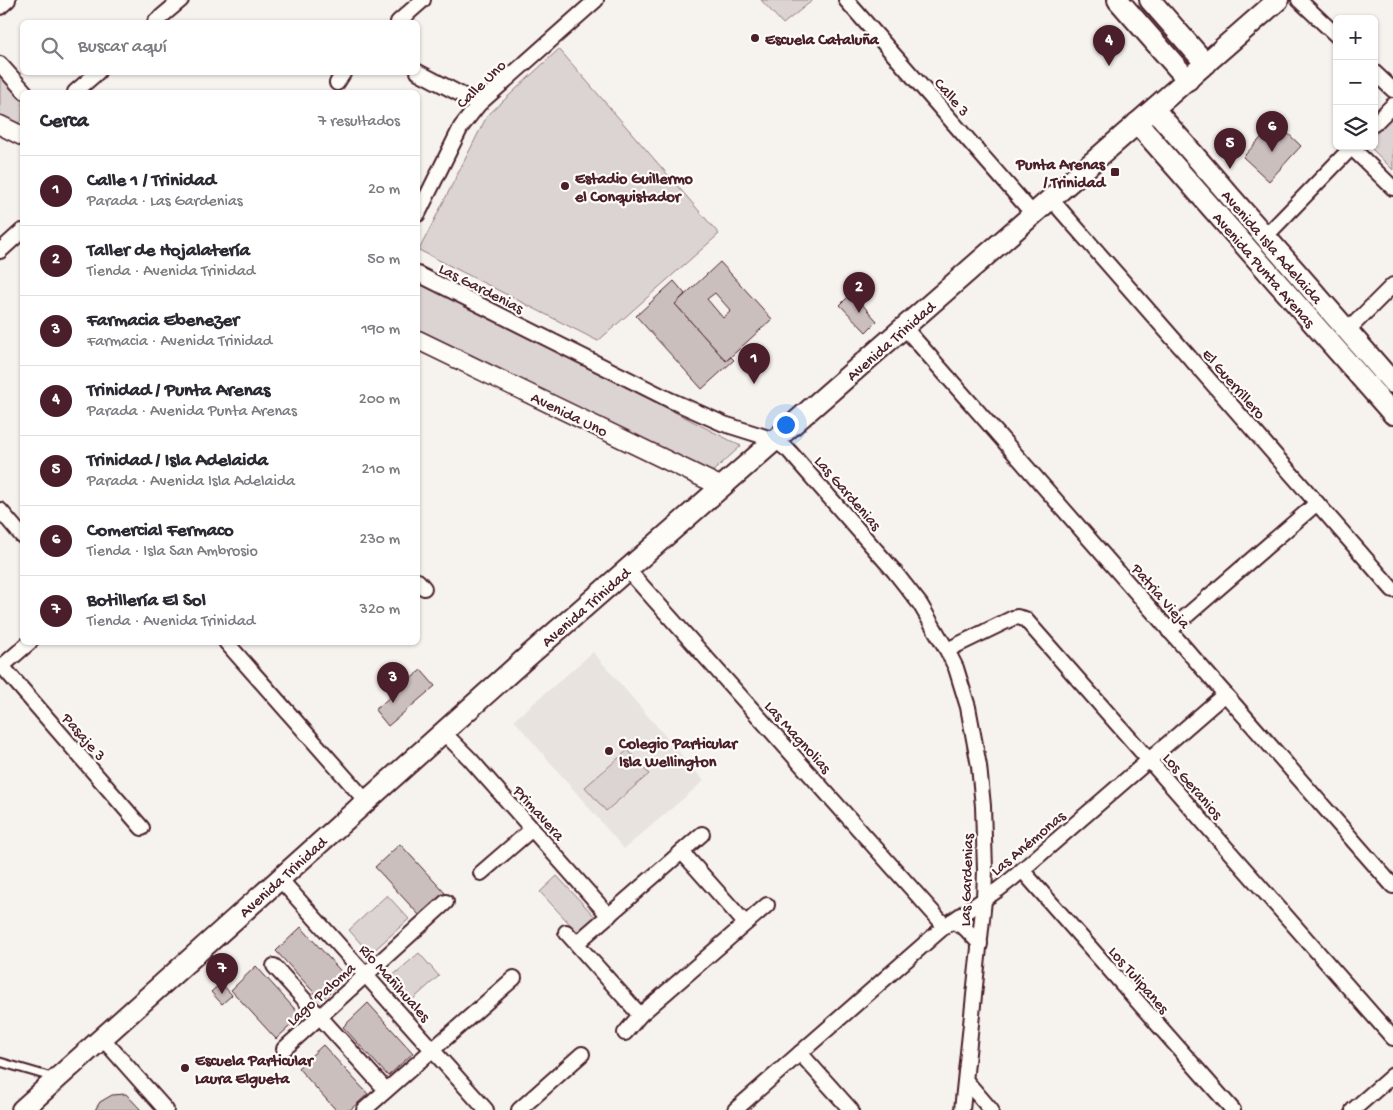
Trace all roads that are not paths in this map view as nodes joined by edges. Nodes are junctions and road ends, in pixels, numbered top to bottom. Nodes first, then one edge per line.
1 (8, 0) edge
2 (181, 0) edge
3 (423, 0) edge
4 (596, 0) edge
5 (846, 0) edge
6 (1118, 0) edge
7 (1150, 0) edge
8 (1278, 0) edge
9 (1299, 0) edge
10 (0, 7) edge
11 (157, 20) edge
12 (400, 20) edge
13 (1333, 32) edge
14 (0, 64) edge
15 (1206, 64) junction
16 (420, 73) edge
17 (95, 75) edge
18 (1378, 76) edge
19 (1188, 80) junction
20 (23, 90) edge
21 (77, 90) edge
22 (1393, 90) edge
23 (479, 104) junction
24 (1393, 105) edge
25 (1154, 109) junction
26 (1378, 120) edge
27 (1137, 123) junction
28 (0, 125) edge
29 (20, 135) edge
30 (1349, 150) edge
31 (1355, 150) edge
32 (1393, 188) edge
33 (1051, 199) junction
34 (420, 210) edge
35 (1033, 214) junction
36 (20, 233) edge
37 (1265, 237) junction
38 (0, 251) edge
39 (420, 275) edge
40 (1393, 285) edge
41 (904, 327) junction
42 (1347, 331) junction
43 (420, 341) edge
44 (1393, 383) edge
45 (1393, 414) edge
46 (775, 440) junction
47 (722, 487) junction
48 (1317, 503) junction
49 (0, 510) edge
50 (20, 534) edge
51 (627, 569) junction
52 (1393, 590) edge
53 (1170, 631) junction
54 (27, 645) edge
55 (229, 645) edge
56 (948, 650) junction
57 (1, 667) edge
58 (1226, 694) junction
59 (443, 732) junction
60 (1149, 761) junction
61 (366, 801) junction
62 (142, 828) dead end
63 (532, 829) junction
64 (702, 834) dead end
65 (682, 852) junction
66 (1022, 870) junction
67 (1388, 871) edge
68 (481, 872) dead end
69 (279, 878) junction
70 (1393, 886) edge
71 (984, 900) junction
72 (446, 902) dead end
73 (767, 905) dead end
74 (609, 916) junction
75 (745, 923) junction
76 (949, 923) junction
77 (566, 932) dead end
78 (577, 944) junction
79 (980, 944) junction
80 (274, 966) dead end
81 (366, 975) junction
82 (514, 978) dead end
83 (640, 1015) junction
84 (320, 1017) junction
85 (626, 1033) dead end
86 (1393, 1038) edge
87 (103, 1039) junction
88 (284, 1049) dead end
89 (432, 1050) junction
90 (800, 1053) junction
91 (582, 1054) dead end
92 (0, 1061) edge
93 (1393, 1074) edge
94 (58, 1078) junction
95 (966, 1082) junction
96 (386, 1090) junction
97 (22, 1110) edge
98 (166, 1110) edge
99 (364, 1110) edge
100 (486, 1110) edge
101 (519, 1110) edge
102 (735, 1110) edge
103 (851, 1110) edge
104 (962, 1110) edge
105 (991, 1110) edge
106 (1233, 1110) edge
107 (1353, 1110) edge

1 - 10 street
2 - 11 street
3 - 12 street
4 - 23 street, Calle Uno
5 - 35 street, Calle 3
6 - 19 main road
7 - 15 main road
8 - 15 main road, Avenida Trinidad
9 - 13 street
14 - 20 street
15 - 19 main road, Avenida Trinidad
16 - 23 street
17 - 21 street
18 - 22 street
19 - 25 main road, Avenida Trinidad
23 - 34 street, Calle Uno
24 - 26 street
25 - 27 main road, Avenida Trinidad
25 - 37 main road, Avenida Isla Adelaida
27 - 33 main road, Avenida Trinidad
27 - 45 main road, Avenida Punta Arenas
28 - 29 street
30 - 37 street
31 - 32 street
33 - 35 main road, Avenida Trinidad
33 - 48 street, El Guerrillero
35 - 41 main road, Avenida Trinidad
36 - 38 street
37 - 42 main road, Avenida Isla Adelaida
39 - 46 street, Las Gardenias
40 - 42 street
41 - 46 main road, Avenida Trinidad
41 - 53 street, Patria Vieja
42 - 44 main road, Avenida Isla Adelaida
43 - 47 street, Avenida Uno
46 - 47 main road, Avenida Trinidad
46 - 56 street, Las Gardenias
47 - 51 main road, Avenida Trinidad
48 - 52 street, El Guerrillero
48 - 53 street
49 - 50 street
51 - 59 main road, Avenida Trinidad
51 - 76 street, Las Magnolias
53 - 58 street, Patria Vieja
54 - 57 street
55 - 61 street
56 - 60 street, Los Geranios
56 - 71 street, Las Gardenias
57 - 62 street, Pasaje 3
58 - 60 street, Las Anémonas
58 - 67 street, Patria Vieja
59 - 61 main road, Avenida Trinidad
59 - 63 street, Primavera
60 - 66 street, Las Anémonas
60 - 86 street, Los Geranios
61 - 69 main road, Avenida Trinidad
63 - 68 street
63 - 74 street, Primavera
64 - 65 street
65 - 74 street
65 - 75 street
66 - 71 street, Las Anémonas
66 - 106 street, Los Tulipanes
67 - 70 street, Patria Vieja
69 - 81 street, Río Mañihuales
69 - 87 main road, Avenida Trinidad
71 - 76 street, Las Anémonas
71 - 79 street, Las Gardenias
72 - 81 street, Lago Paloma
73 - 75 street
74 - 78 street
75 - 83 street
76 - 79 street, Las Gardenias
76 - 90 street, Las Anémonas
77 - 78 street
78 - 83 street
79 - 95 street, Las Gardenias
80 - 84 street
81 - 84 street, Lago Paloma
81 - 89 street, Río Mañihuales
82 - 89 street
83 - 85 street
84 - 88 street, Lago Paloma
84 - 96 street
87 - 94 main road, Avenida Trinidad
87 - 98 street
89 - 96 street
89 - 100 street, Río Mañihuales
90 - 102 street, Las Anémonas
90 - 103 street
91 - 101 street
92 - 94 lane
93 - 107 street
94 - 97 main road, Avenida Trinidad
95 - 104 street, Las Gardenias
95 - 105 street
96 - 99 street

